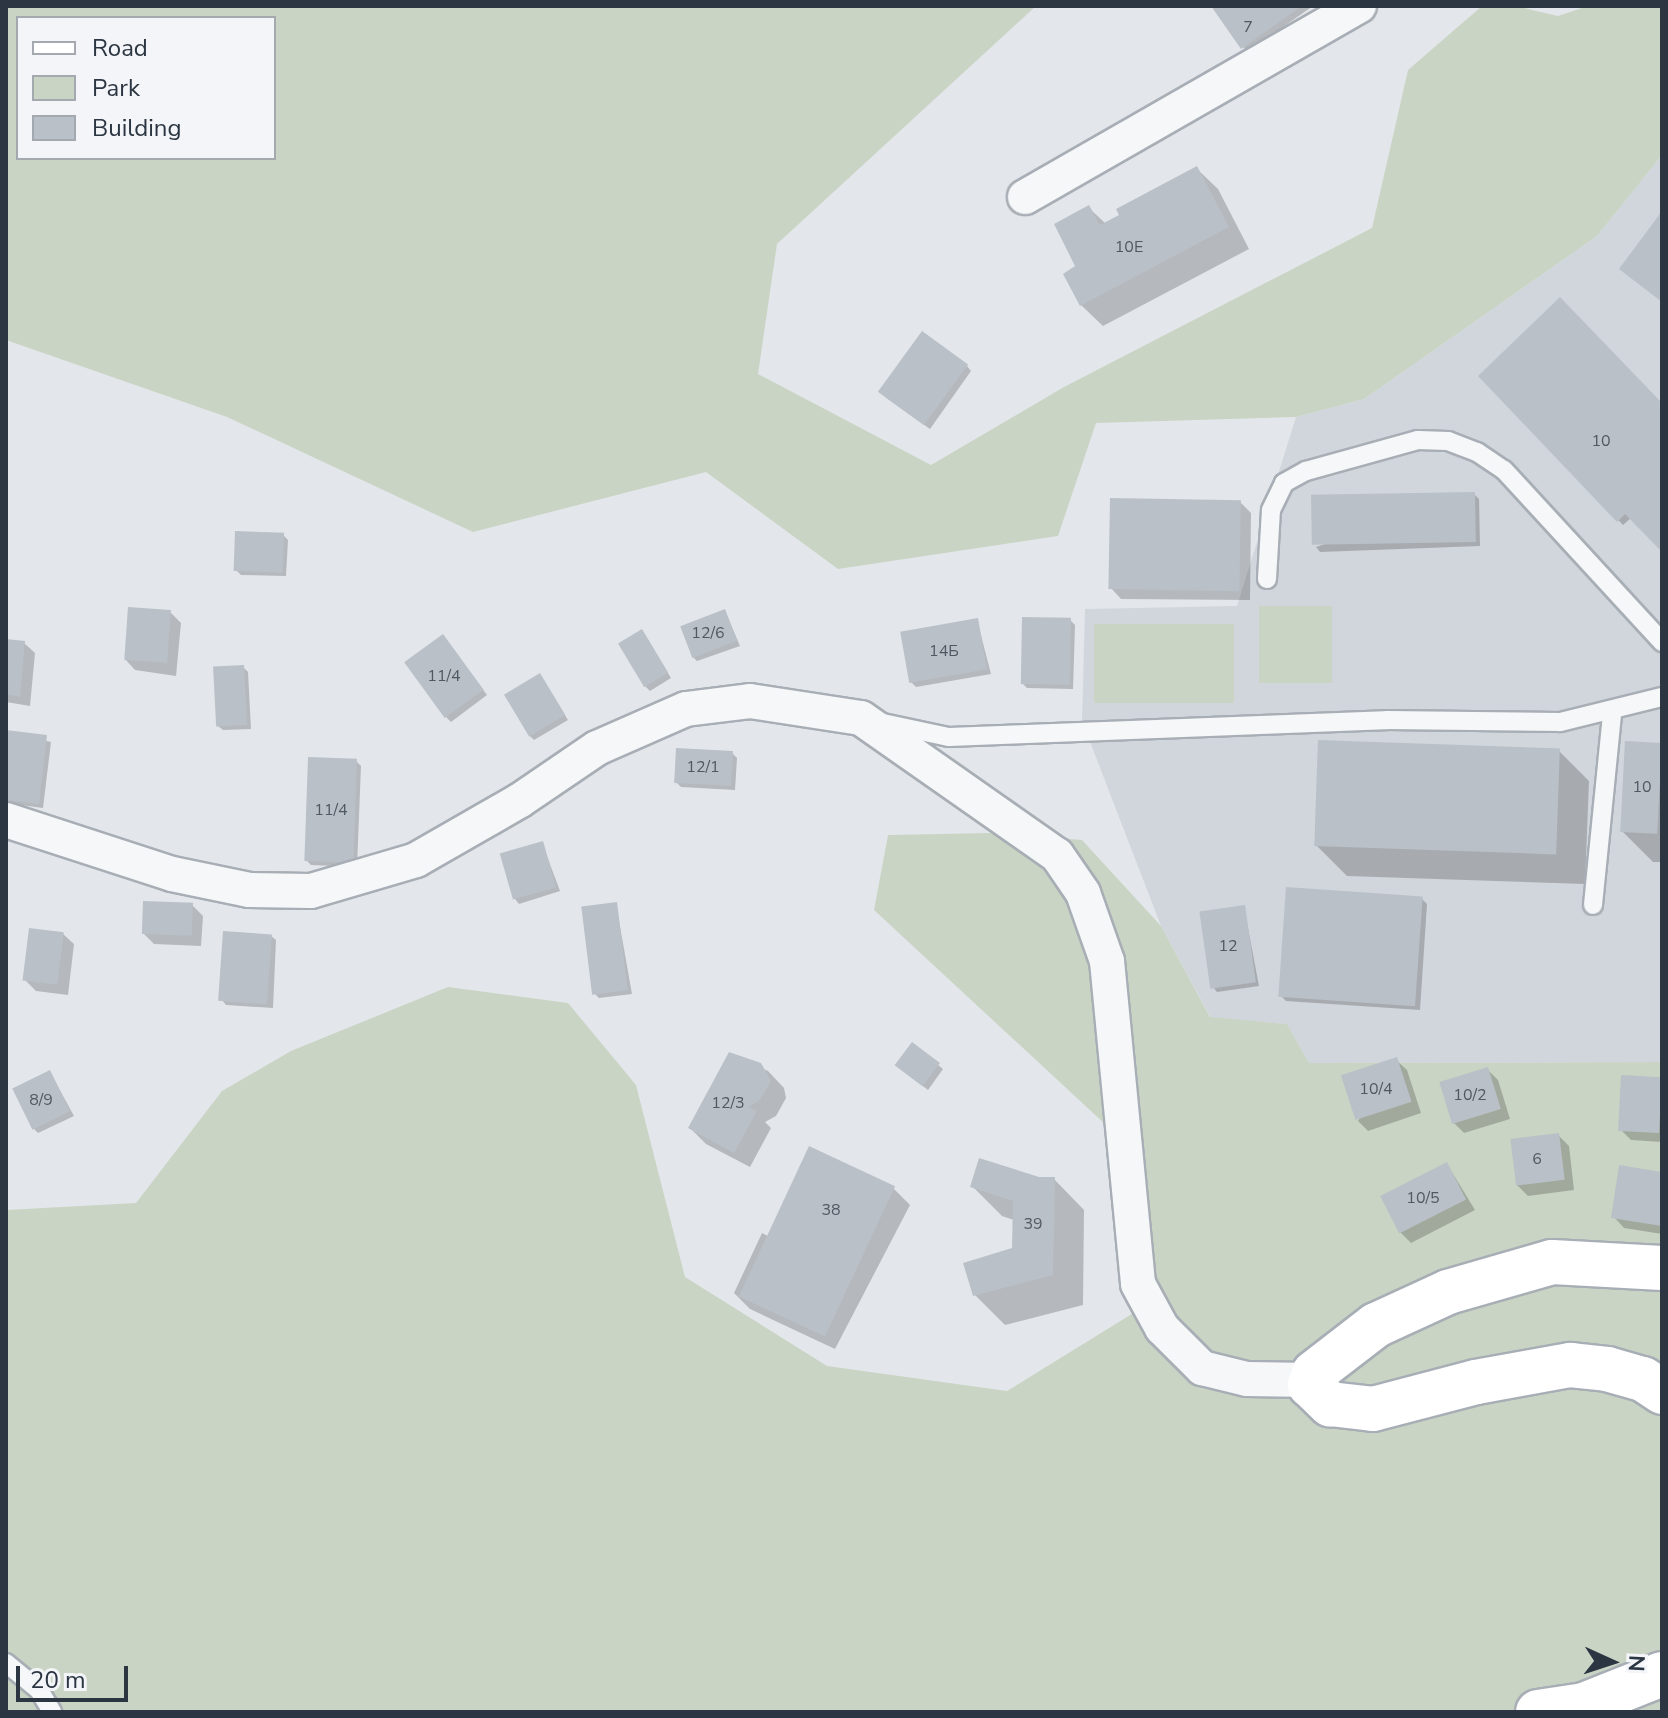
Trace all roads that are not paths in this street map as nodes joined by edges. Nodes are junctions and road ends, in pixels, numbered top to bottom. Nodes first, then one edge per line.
1 (1359, 6) edge
2 (1025, 197) dead end
3 (1267, 579) dead end
4 (1662, 642) edge
5 (1662, 697) edge
6 (1612, 713) junction
7 (861, 718) junction
8 (6, 820) edge
9 (1593, 905) dead end
10 (1662, 1268) edge
11 (1311, 1380) junction
12 (1662, 1392) edge
13 (6, 1663) edge
14 (1662, 1674) edge
15 (52, 1712) edge
16 (1538, 1712) edge

1 - 2 street
3 - 4 lane
5 - 6 lane
6 - 7 lane
6 - 9 lane
7 - 8 street
7 - 11 street
10 - 11 street
11 - 12 street
13 - 15 lane
14 - 16 street

